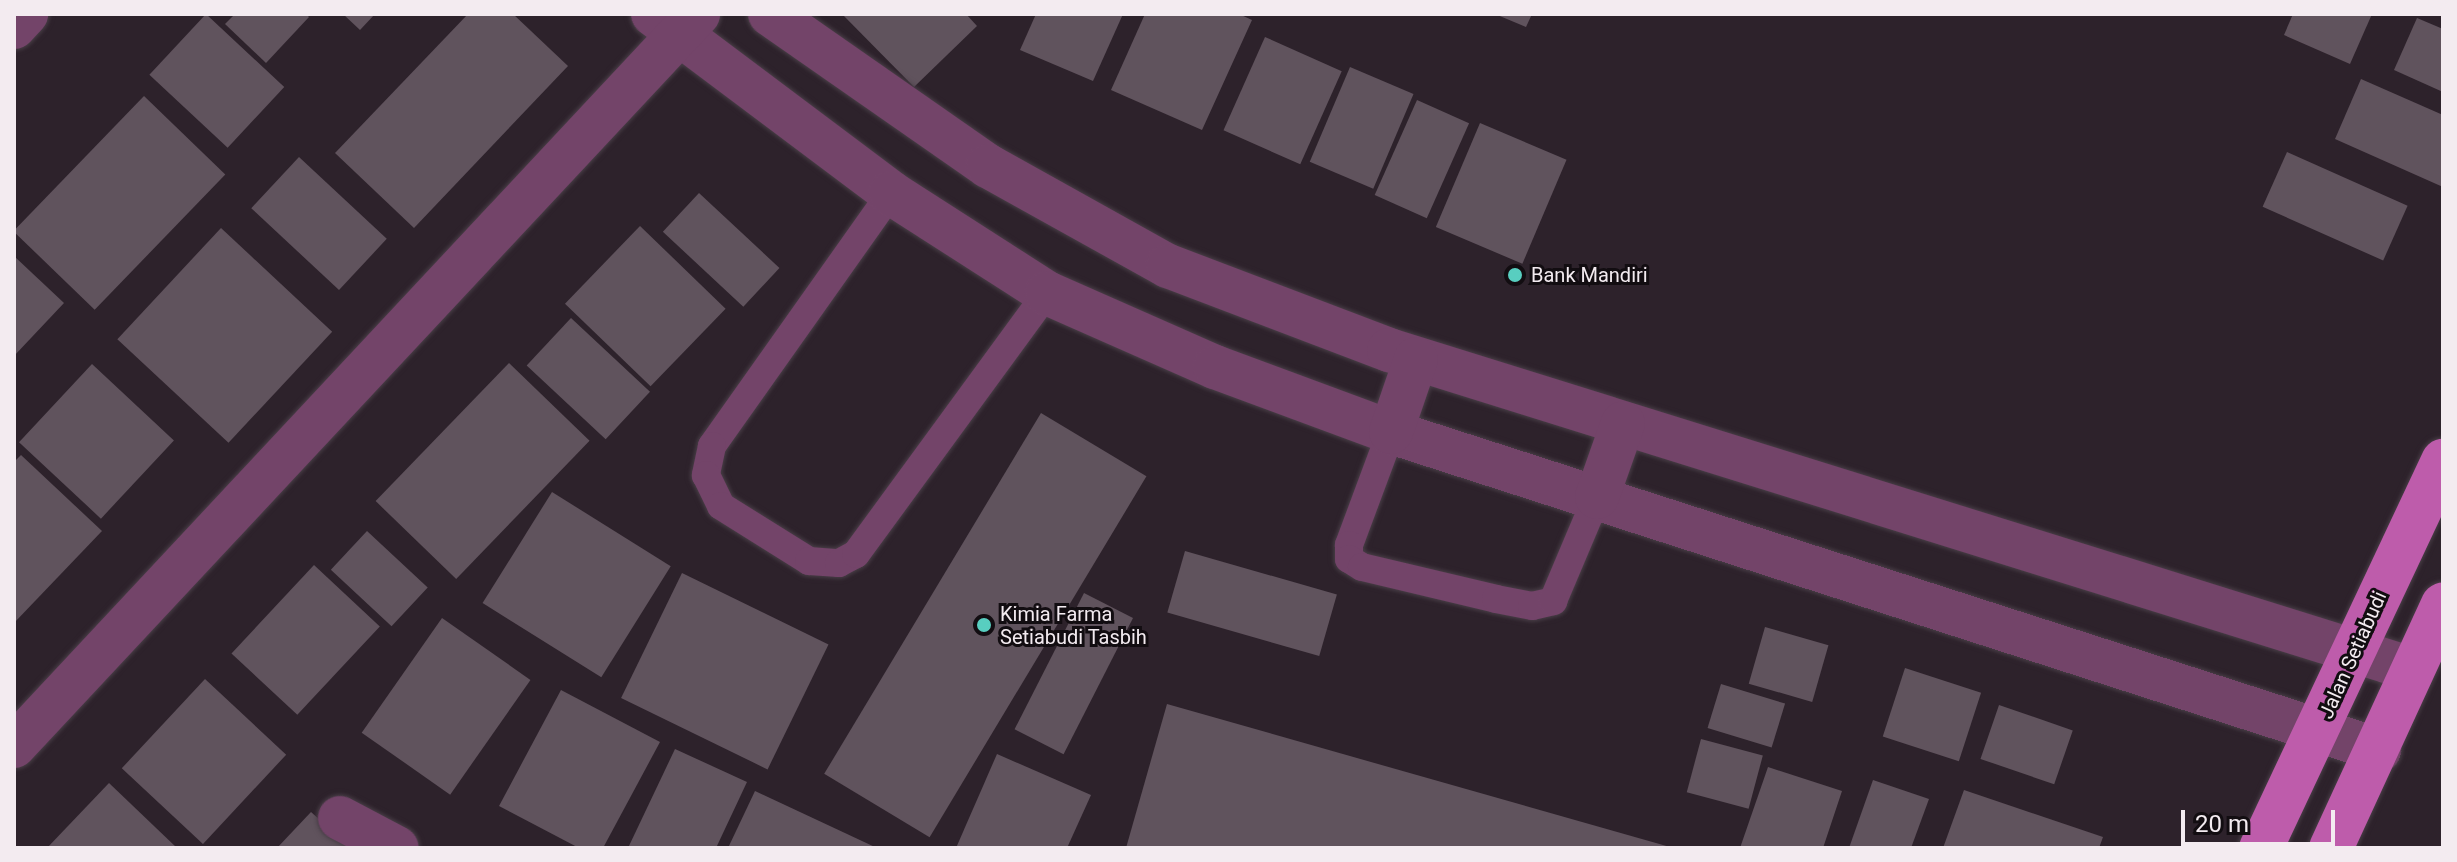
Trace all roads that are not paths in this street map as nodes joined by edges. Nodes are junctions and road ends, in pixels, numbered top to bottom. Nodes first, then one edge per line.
1 (26, 14) edge
2 (770, 14) edge
3 (677, 21) edge
4 (14, 27) edge
5 (891, 193) junction
6 (1047, 293) junction
7 (1416, 359) junction
8 (1623, 423) junction
9 (1391, 432) junction
10 (2443, 461) edge
11 (1597, 497) junction
12 (2443, 604) edge
13 (2353, 652) junction
14 (2412, 669) junction
15 (2321, 729) junction
16 (14, 746) edge
17 (2379, 750) junction
18 (340, 818) dead end
19 (397, 848) edge
20 (2261, 848) edge
21 (2331, 848) edge

1 - 4 street
2 - 7 street
3 - 5 street
3 - 16 street
5 - 6 street
5 - 6 lane
6 - 9 street
7 - 8 street
7 - 9 street
8 - 11 street
8 - 13 street
9 - 11 street
9 - 11 lane
10 - 13 main road, Jalan Setiabudi
11 - 15 street
12 - 14 main road
13 - 14 street
13 - 15 main road, Jalan Setiabudi
14 - 17 main road
15 - 17 street
15 - 20 main road, Jalan Setiabudi
17 - 21 main road
18 - 19 street

